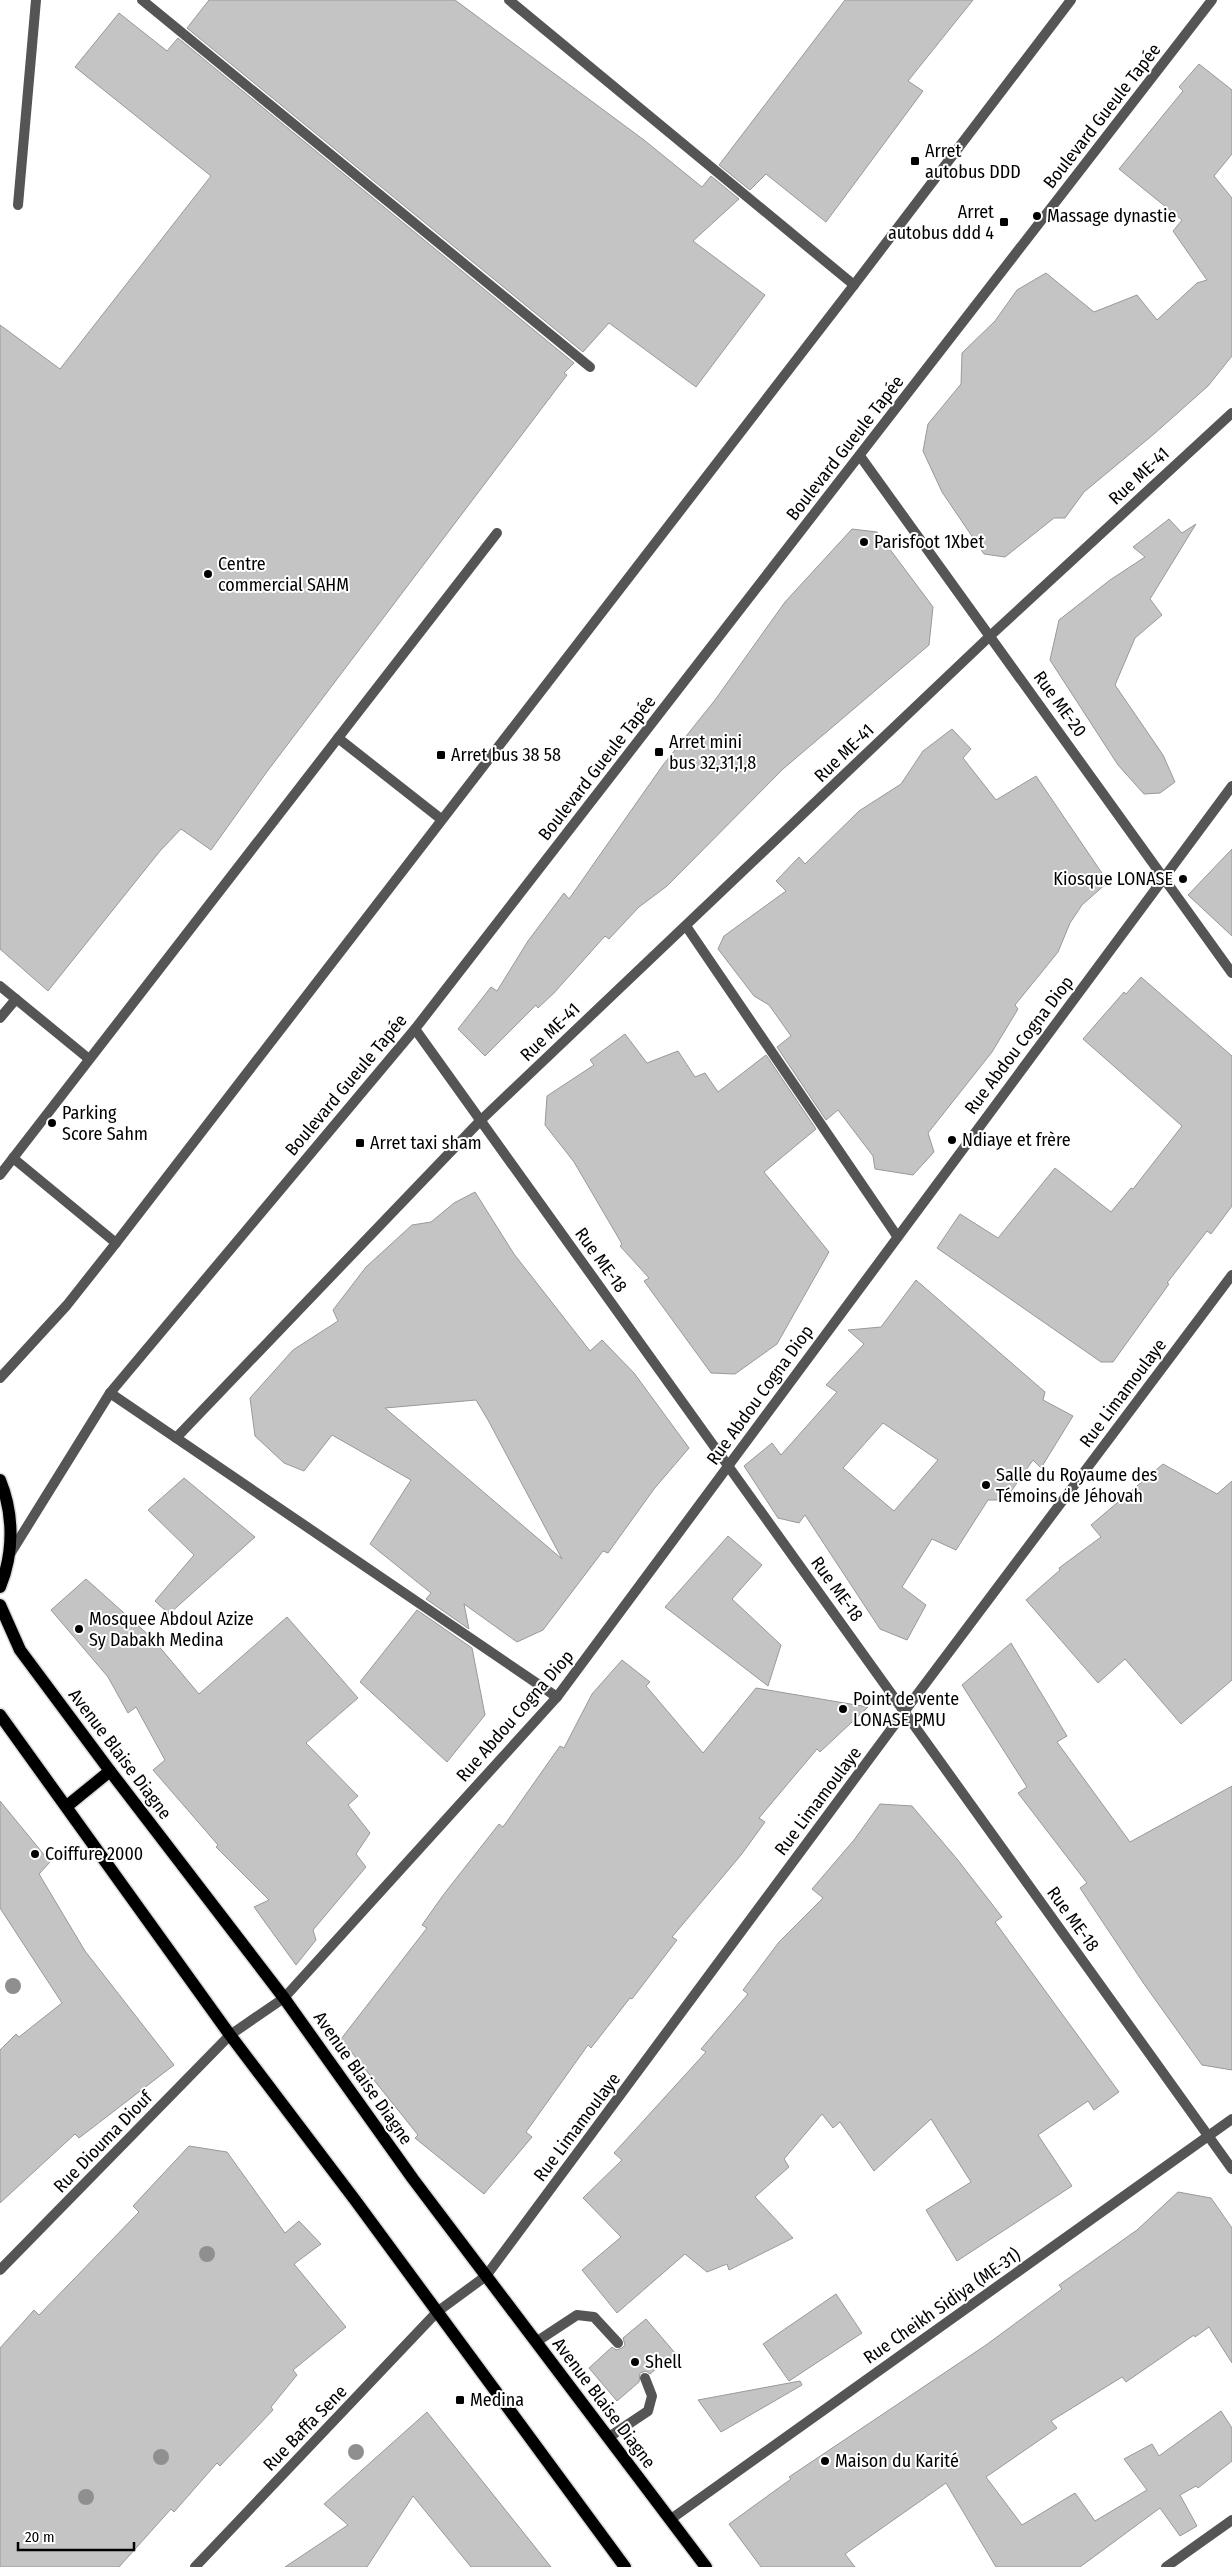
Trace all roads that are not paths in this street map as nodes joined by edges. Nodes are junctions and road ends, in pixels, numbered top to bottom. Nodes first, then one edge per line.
1 (36, 0) edge
2 (142, 0) edge
3 (509, 0) edge
4 (1071, 0) edge
5 (1212, 0) edge
6 (18, 205) dead end
7 (854, 285) junction
8 (590, 367) dead end
9 (1232, 413) edge
10 (860, 456) junction
11 (497, 533) dead end
12 (990, 636) junction
13 (338, 738) junction
14 (1232, 786) edge
15 (441, 819) junction
16 (1163, 877) junction
17 (686, 926) junction
18 (1232, 973) edge
19 (0, 986) edge
20 (16, 999) junction
21 (0, 1018) edge
22 (415, 1029) junction
23 (89, 1059) junction
24 (480, 1120) junction
25 (13, 1158) junction
26 (0, 1175) edge
27 (897, 1236) junction
28 (116, 1243) junction
29 (1232, 1275) edge
30 (0, 1378) edge
31 (110, 1393) junction
32 (176, 1438) junction
33 (728, 1466) junction
34 (0, 1480) edge
35 (9, 1555) junction
36 (0, 1587) edge
37 (0, 1605) edge
38 (557, 1698) junction
39 (904, 1712) junction
40 (0, 1715) edge
41 (110, 1771) junction
42 (67, 1806) junction
43 (284, 1998) junction
44 (230, 2035) junction
45 (1232, 2119) edge
46 (1208, 2136) junction
47 (1232, 2169) edge
48 (0, 2270) edge
49 (486, 2276) junction
50 (438, 2312) junction
51 (536, 2342) junction
52 (618, 2343) dead end
53 (645, 2378) dead end
54 (609, 2437) junction
55 (671, 2519) junction
56 (1232, 2520) edge
57 (195, 2567) edge
58 (625, 2567) edge
59 (706, 2567) edge
60 (1166, 2567) edge

1 - 6 street
2 - 8 street
3 - 7 street
4 - 7 street
5 - 10 street, Boulevard Gueule Tapée
7 - 15 street
9 - 12 street, Rue ME-41
10 - 12 street, Rue ME-20
10 - 22 street, Boulevard Gueule Tapée
11 - 13 street
12 - 16 street, Rue ME-20
12 - 17 street, Rue ME-41
13 - 15 street
13 - 23 street
14 - 16 street, Rue Abdou Cogna Diop
15 - 28 street
16 - 18 street, Rue ME-20
16 - 27 street, Rue Abdou Cogna Diop
17 - 24 street, Rue ME-41
17 - 27 street
19 - 20 street
20 - 21 street
20 - 23 street
22 - 24 street, Rue ME-18
22 - 31 street, Boulevard Gueule Tapée
23 - 25 street
24 - 32 street, Rue ME-41
24 - 33 street, Rue ME-18
25 - 26 street
25 - 28 street
27 - 33 street, Rue Abdou Cogna Diop
28 - 30 street
29 - 39 street, Rue Limamoulaye
31 - 32 street
31 - 35 street, Boulevard Gueule Tapée
32 - 38 street
33 - 38 street, Rue Abdou Cogna Diop
33 - 39 street, Rue ME-18
34 - 35 main road
35 - 36 main road
37 - 41 main road, Avenue Blaise Diagne
38 - 43 street, Rue Abdou Cogna Diop
39 - 46 street, Rue ME-18
39 - 49 street, Rue Limamoulaye
40 - 42 main road
41 - 42 main road
41 - 43 main road, Avenue Blaise Diagne
42 - 44 main road
43 - 44 street, Rue Abdou Cogna Diop
43 - 49 main road, Avenue Blaise Diagne
44 - 48 street, Rue Diouma Diouf
44 - 50 main road
45 - 46 street, Rue Cheikh Sidiya (ME-31)
46 - 47 street, Rue ME-18
46 - 55 street, Rue Cheikh Sidiya (ME-31)
49 - 50 street, Rue Limamoulaye
49 - 51 main road, Avenue Blaise Diagne
50 - 57 street, Rue Baffa Sene
50 - 58 main road
51 - 52 street
51 - 54 main road, Avenue Blaise Diagne
53 - 54 street
54 - 55 main road, Avenue Blaise Diagne
55 - 59 main road, Avenue Blaise Diagne
56 - 60 street

